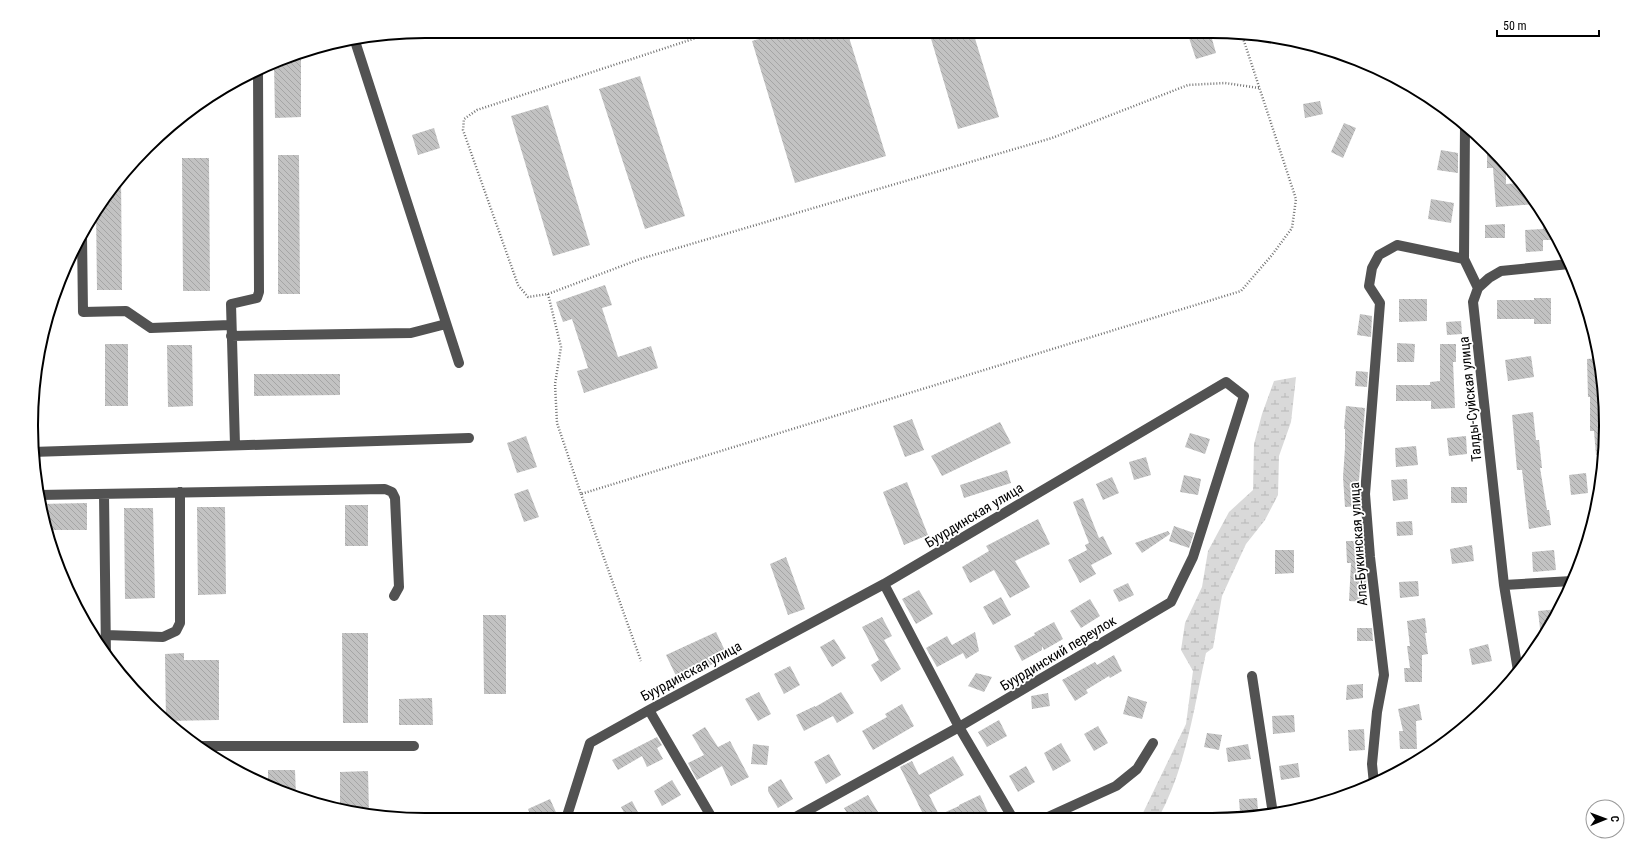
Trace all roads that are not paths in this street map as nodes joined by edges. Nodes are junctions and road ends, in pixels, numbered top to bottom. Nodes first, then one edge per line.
1 (356, 44) edge
2 (258, 76) edge
3 (1465, 132) edge
4 (82, 246) edge
5 (1464, 259) junction
6 (1564, 265) edge
7 (1478, 288) junction
8 (446, 324) junction
9 (230, 325) junction
10 (231, 336) junction
11 (459, 363) dead end
12 (469, 438) dead end
13 (235, 445) junction
14 (39, 452) edge
15 (180, 492) junction
16 (104, 494) junction
17 (44, 495) edge
18 (1566, 581) edge
19 (884, 584) junction
20 (1504, 585) junction
21 (394, 596) dead end
22 (1171, 602) joint
23 (106, 635) junction
24 (106, 645) edge
25 (1517, 664) edge
26 (1252, 676) dead end
27 (649, 710) junction
28 (959, 728) junction
29 (1153, 743) dead end
30 (207, 746) edge
31 (414, 746) dead end
32 (1373, 778) edge
33 (1272, 808) edge
34 (568, 813) edge
35 (709, 813) edge
36 (803, 813) edge
37 (1010, 813) edge
38 (1057, 813) edge

1 - 8 street
2 - 9 street
3 - 5 street
4 - 9 street
5 - 7 street
5 - 32 street, Ала-Букинская улица
6 - 7 street
7 - 20 street, Талды-Суйская улица
8 - 10 street
8 - 11 street
9 - 10 street
10 - 13 street
12 - 13 street
13 - 14 street
15 - 16 street
15 - 21 street
15 - 23 street
16 - 17 street
16 - 23 street
18 - 20 street
19 - 22 street, Буурдинская улица
19 - 27 street, Буурдинская улица
19 - 28 street
20 - 25 street, Талды-Суйская улица
22 - 28 street, Буурдинский переулок
23 - 24 street
26 - 33 street
27 - 34 street, Буурдинская улица
27 - 35 street
28 - 36 street, Буурдинский переулок
28 - 37 street
29 - 38 street
30 - 31 street

